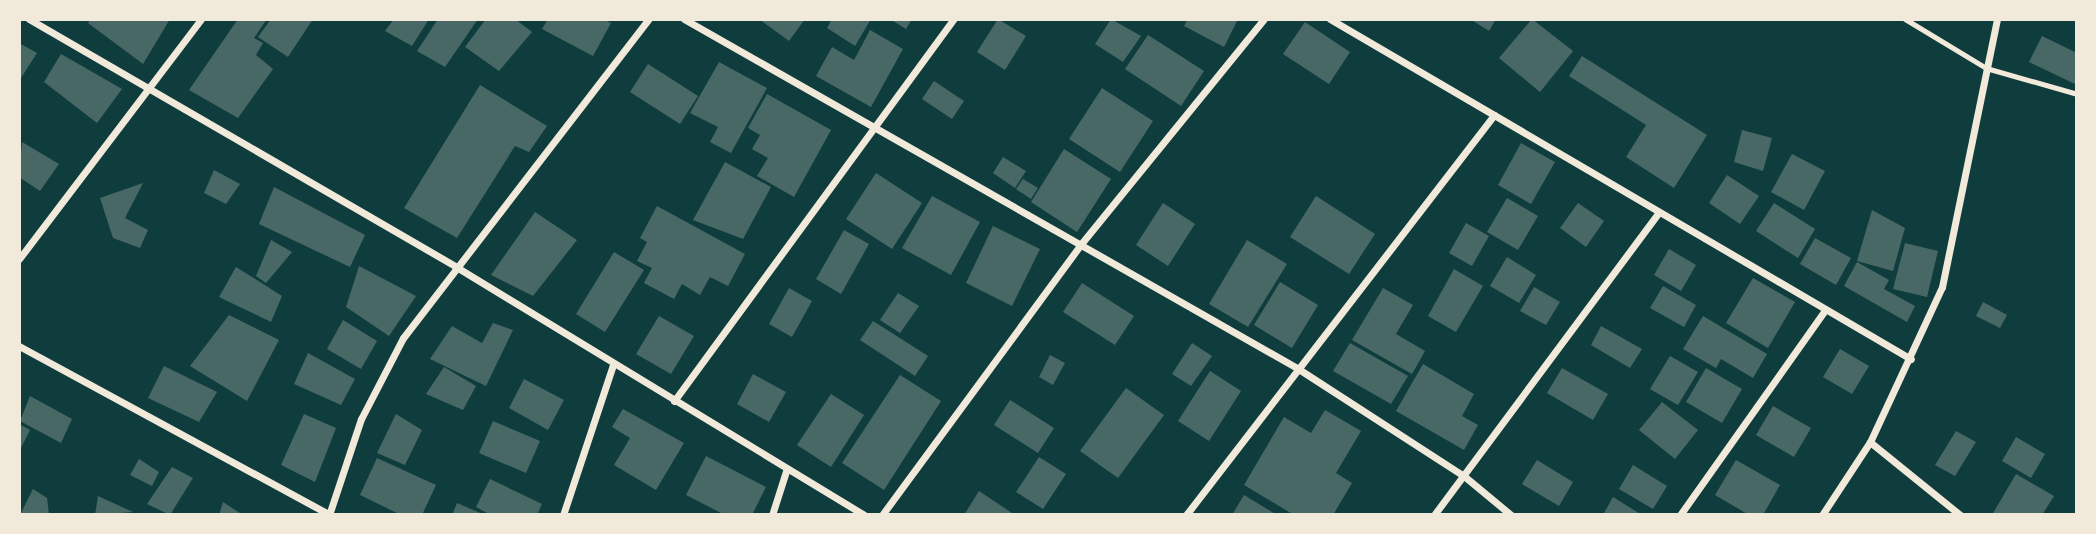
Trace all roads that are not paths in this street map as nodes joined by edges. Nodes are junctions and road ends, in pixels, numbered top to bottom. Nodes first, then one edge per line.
1 (29, 19) edge
2 (201, 19) edge
3 (649, 19) edge
4 (684, 19) edge
5 (954, 19) edge
6 (1264, 19) edge
7 (1330, 19) edge
8 (1905, 19) edge
9 (1997, 19) edge
10 (1986, 68) junction
11 (148, 88) junction
12 (2077, 94) edge
13 (1493, 115) junction
14 (872, 127) junction
15 (1659, 212) junction
16 (1082, 244) junction
17 (19, 259) edge
18 (458, 268) junction
19 (1826, 309) junction
20 (19, 346) edge
21 (1911, 359) junction
22 (613, 365) junction
23 (1297, 368) junction
24 (674, 401) junction
25 (1870, 442) junction
26 (786, 468) junction
27 (1464, 476) junction
28 (329, 514) edge
29 (563, 515) edge
30 (772, 515) edge
31 (864, 515) edge
32 (882, 515) edge
33 (1186, 515) edge
34 (1434, 515) edge
35 (1511, 515) edge
36 (1680, 515) edge
37 (1822, 515) edge
38 (1960, 515) edge

1 - 11 street
2 - 11 street
3 - 18 street
4 - 14 street
5 - 14 street
6 - 16 street
7 - 13 street
8 - 10 lane
9 - 10 street
10 - 12 lane
10 - 21 street
11 - 17 street
11 - 18 street
13 - 15 street
13 - 23 street
14 - 16 street
14 - 24 street
15 - 19 street
15 - 27 street
16 - 23 street
16 - 32 street
18 - 22 street
18 - 28 street
19 - 21 street
19 - 36 street
20 - 28 street
21 - 25 street
22 - 24 street
22 - 29 street
23 - 27 street
23 - 33 street
24 - 26 street
25 - 37 street
25 - 38 street
26 - 30 street
26 - 31 street
27 - 34 street
27 - 35 street

